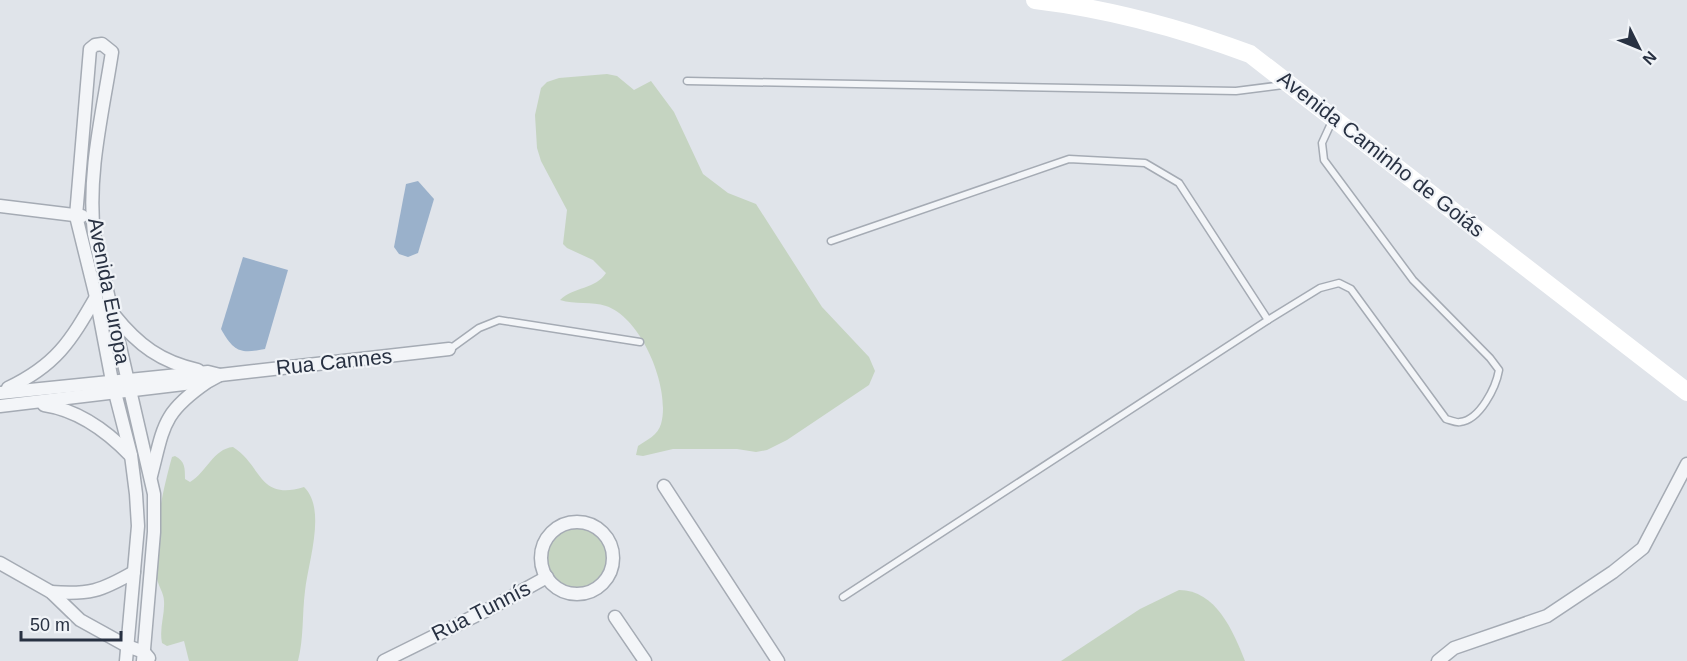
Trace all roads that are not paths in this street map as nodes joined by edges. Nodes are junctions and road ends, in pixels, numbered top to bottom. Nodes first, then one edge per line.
1 (1035, 0) edge
2 (687, 81) dead end
3 (1291, 85) junction
4 (1334, 117) junction
5 (0, 206) edge
6 (76, 216) junction
7 (92, 216) junction
8 (831, 241) dead end
9 (96, 297) junction
10 (113, 314) junction
11 (1268, 320) junction
12 (640, 342) dead end
13 (449, 349) joint
14 (212, 376) junction
15 (128, 385) junction
16 (113, 387) junction
17 (0, 392) edge
18 (1687, 392) edge
19 (33, 403) junction
20 (0, 406) edge
21 (131, 455) junction
22 (1687, 464) edge
23 (150, 480) junction
24 (664, 486) dead end
25 (0, 563) edge
26 (134, 572) junction
27 (547, 577) junction
28 (51, 592) junction
29 (843, 597) dead end
30 (615, 617) dead end
31 (127, 646) junction
32 (146, 658) edge
33 (126, 661) edge
34 (384, 661) edge
35 (645, 661) edge
36 (778, 661) edge
37 (1438, 661) edge

1 - 3 main road, Avenida Caminho de Goiás
2 - 3 lane
3 - 4 main road, Avenida Caminho de Goiás
4 - 11 lane
4 - 18 main road, Avenida Caminho de Goiás
5 - 6 street
6 - 7 street
6 - 7 street, Avenida Europa
6 - 9 street, Avenida Europa
7 - 10 street, Avenida Europa
8 - 11 lane
9 - 16 street, Avenida Europa
9 - 17 street, Avenida Europa
10 - 14 street
10 - 15 street, Avenida Europa
11 - 29 lane
12 - 13 lane
13 - 14 street, Rua Cannes
14 - 15 street, Rua Cannes
14 - 23 street
15 - 16 street, Rua Cannes
15 - 23 street, Avenida Europa
16 - 17 street, Rua Cannes
16 - 19 street, Rua Cannes
16 - 21 street, Avenida Europa
19 - 20 street, Rua Cannes
19 - 21 street
21 - 23 street
21 - 26 street, Avenida Europa
22 - 37 street
23 - 32 street, Avenida Europa
24 - 36 street
25 - 28 street
26 - 28 street
26 - 31 street, Avenida Europa
27 - 27 street
27 - 34 street, Rua Tunnís
28 - 31 street
30 - 35 street
31 - 32 street
31 - 33 street, Avenida Europa

